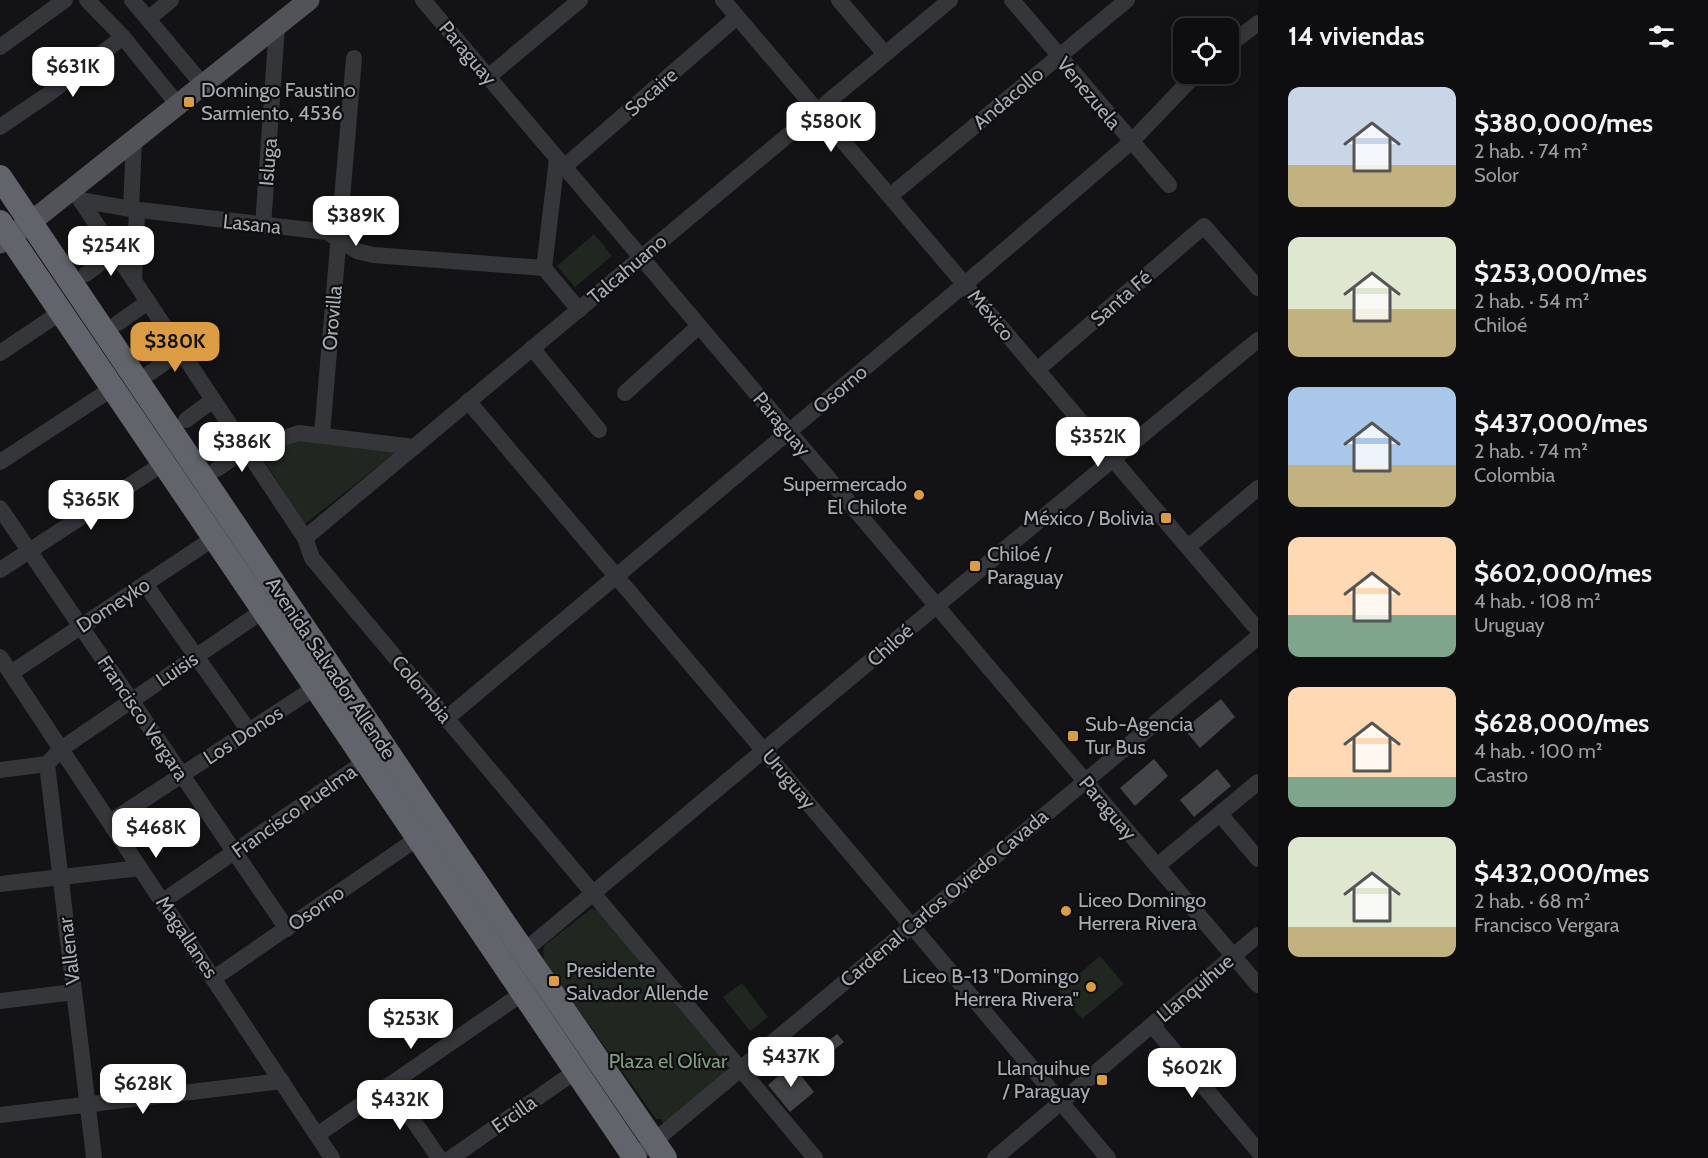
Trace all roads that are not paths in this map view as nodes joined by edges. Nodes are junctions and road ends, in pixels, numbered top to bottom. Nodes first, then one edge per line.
1 (65, 0) edge
2 (87, 0) edge
3 (132, 0) edge
4 (171, 0) edge
5 (309, 0) edge
6 (423, 0) edge
7 (723, 0) edge
8 (839, 0) edge
9 (950, 0) edge
10 (1012, 0) edge
11 (1127, 0) edge
12 (575, 1) edge
13 (737, 17) junction
14 (148, 19) junction
15 (1258, 23) edge
16 (277, 26) junction
17 (123, 37) junction
18 (1239, 38) edge
19 (0, 47) edge
20 (885, 54) junction
21 (1058, 56) junction
22 (354, 58) dead end
23 (488, 77) junction
24 (1186, 84) edge
25 (202, 85) junction
26 (178, 105) junction
27 (817, 111) junction
28 (0, 127) edge
29 (134, 140) junction
30 (1131, 142) junction
31 (561, 163) junction
32 (0, 177) edge
33 (1169, 185) dead end
34 (77, 194) junction
35 (890, 196) junction
36 (134, 209) junction
37 (31, 222) junction
38 (262, 226) junction
39 (3, 234) edge
40 (339, 238) junction
41 (115, 252) junction
42 (641, 257) junction
43 (544, 268) junction
44 (86, 274) dead end
45 (134, 281) junction
46 (965, 284) junction
47 (1258, 288) edge
48 (148, 302) junction
49 (579, 309) junction
50 (61, 312) junction
51 (118, 323) dead end
52 (699, 326) junction
53 (1258, 340) edge
54 (532, 348) junction
55 (181, 351) junction
56 (0, 353) edge
57 (1037, 369) junction
58 (150, 373) dead end
59 (113, 388) junction
60 (625, 393) dead end
61 (213, 400) junction
62 (468, 401) junction
63 (186, 420) dead end
64 (599, 430) dead end
65 (789, 432) junction
66 (322, 434) junction
67 (414, 447) junction
68 (249, 453) junction
69 (1113, 459) junction
70 (0, 462) edge
71 (164, 463) junction
72 (218, 469) dead end
73 (1258, 488) edge
74 (0, 508) edge
75 (214, 538) junction
76 (305, 538) junction
77 (1188, 547) junction
78 (29, 551) junction
79 (0, 570) edge
80 (616, 576) junction
81 (145, 584) junction
82 (936, 605) junction
83 (264, 610) junction
84 (81, 627) junction
85 (1258, 630) edge
86 (1258, 637) edge
87 (0, 657) edge
88 (196, 657) junction
89 (11, 673) junction
90 (316, 687) junction
91 (131, 700) junction
92 (447, 718) junction
93 (249, 731) junction
94 (61, 749) junction
95 (765, 751) junction
96 (366, 761) junction
97 (47, 764) junction
98 (0, 770) edge
99 (182, 775) junction
100 (1084, 780) junction
101 (1258, 782) edge
102 (1220, 814) junction
103 (110, 822) junction
104 (418, 838) junction
105 (234, 852) junction
106 (1258, 859) edge
107 (1157, 866) junction
108 (140, 868) junction
109 (60, 877) junction
110 (0, 884) edge
111 (594, 894) junction
112 (163, 901) junction
113 (914, 925) junction
114 (286, 929) junction
115 (1258, 935) edge
116 (524, 951) junction
117 (1233, 956) junction
118 (214, 978) junction
119 (1258, 985) edge
120 (74, 992) junction
121 (523, 993) junction
122 (0, 1001) edge
123 (1152, 1025) junction
124 (741, 1069) junction
125 (576, 1071) junction
126 (282, 1081) junction
127 (389, 1085) junction
128 (1061, 1102) junction
129 (87, 1104) junction
130 (0, 1115) edge
131 (317, 1135) junction
132 (660, 1150) edge
133 (1258, 1151) edge
134 (633, 1157) edge
135 (94, 1158) edge
136 (332, 1158) edge
137 (439, 1158) edge
138 (451, 1158) edge
139 (815, 1158) edge
140 (995, 1158) edge
141 (1108, 1158) edge

1 - 19 street
2 - 17 street
3 - 14 street
4 - 14 street
5 - 16 main road
6 - 23 street, Paraguay
7 - 13 street, México
8 - 20 street
9 - 20 street, Talcahuano
10 - 21 street, Venezuela
11 - 21 street, Andacollo
12 - 23 street
13 - 27 street, México
13 - 31 street, Socaire
14 - 25 street
15 - 18 street
16 - 25 main road
16 - 38 street, Isluga
17 - 26 street
17 - 28 street
20 - 27 street, Talcahuano
21 - 30 street, Venezuela
21 - 35 street, Andacollo
22 - 40 street, Orovilla
23 - 31 street, Paraguay
24 - 30 street, Osorno
25 - 26 main road
26 - 29 main road
27 - 35 street, México
27 - 42 street, Talcahuano
29 - 34 main road
29 - 36 street
30 - 33 street, Venezuela
30 - 46 street, Osorno
31 - 42 street, Paraguay
31 - 43 street
32 - 37 highway, Avenida Salvador Allende
34 - 36 street, Lasana
34 - 37 main road
34 - 41 street, Colombia
35 - 46 street, México
36 - 38 street, Lasana
36 - 45 street
37 - 39 main road
37 - 116 highway, Avenida Salvador Allende
38 - 40 street, Lasana
39 - 50 highway, Avenida Salvador Allende
40 - 43 street, Lasana
40 - 66 street, Orovilla
41 - 44 street
41 - 45 street, Colombia
42 - 49 street, Talcahuano
42 - 52 street, Paraguay
43 - 49 street
45 - 48 street, Colombia
46 - 57 street, México
46 - 65 street, Osorno
47 - 57 street, Santa Fé
48 - 51 street
48 - 55 street, Colombia
49 - 54 street, Talcahuano
50 - 56 street
50 - 59 highway, Avenida Salvador Allende
52 - 60 street
52 - 65 street, Paraguay
53 - 69 street, Chiloé
54 - 62 street, Talcahuano
54 - 64 street
55 - 58 street
55 - 61 street, Colombia
57 - 69 street, México
59 - 70 street
59 - 71 highway, Avenida Salvador Allende
61 - 63 street
61 - 68 street, Colombia
62 - 67 street, Talcahuano
62 - 80 street, Uruguay
65 - 80 street, Osorno
65 - 82 street, Paraguay
66 - 67 street
66 - 68 street
67 - 76 street, Talcahuano
68 - 72 street
68 - 76 street, Colombia
69 - 77 street, México
69 - 82 street, Chiloé
71 - 75 highway, Avenida Salvador Allende
71 - 78 street
73 - 77 street
74 - 78 street, Francisco Vergara
75 - 81 street, Domeyko
75 - 83 highway, Avenida Salvador Allende
76 - 92 street, Colombia
77 - 85 street, México
78 - 79 street
78 - 84 street, Francisco Vergara
80 - 92 street, Osorno
80 - 95 street, Uruguay
81 - 84 street, Domeyko
81 - 88 street
82 - 95 street, Chiloé
82 - 100 street, Paraguay
83 - 88 street, Luisis
83 - 90 highway, Avenida Salvador Allende
84 - 89 street, Domeyko
84 - 91 street, Francisco Vergara
86 - 100 street, Cardenal Carlos Oviedo Cavada
87 - 89 street, Magallanes
88 - 91 street, Luisis
88 - 93 street
89 - 94 street, Magallanes
90 - 93 street, Los Donos
90 - 96 highway, Avenida Salvador Allende
91 - 94 street, Luisis
91 - 99 street, Francisco Vergara
92 - 111 street, Colombia
93 - 99 street, Los Donos
94 - 97 street
94 - 103 street, Magallanes
95 - 111 street, Chiloé
95 - 113 street, Uruguay
96 - 104 highway, Avenida Salvador Allende
96 - 105 street, Francisco Puelma
97 - 98 street
97 - 109 street, Vallenar
99 - 103 street, Los Donos
99 - 105 street, Francisco Vergara
100 - 107 street, Paraguay
100 - 113 street, Cardenal Carlos Oviedo Cavada
101 - 102 street
102 - 106 street
102 - 107 street
103 - 108 street, Magallanes
104 - 114 street, Osorno
104 - 121 highway, Avenida Salvador Allende
105 - 112 street, Francisco Puelma
105 - 114 street, Francisco Vergara
107 - 117 street, Paraguay
108 - 109 street
108 - 112 street, Magallanes
109 - 110 street
109 - 120 street, Vallenar
111 - 116 street, Chiloé
111 - 124 street, Colombia
112 - 118 street, Magallanes
113 - 124 street, Cardenal Carlos Oviedo Cavada
113 - 128 street, Uruguay
114 - 118 street, Osorno
115 - 117 street, Llanquihue
116 - 132 highway, Avenida Salvador Allende
117 - 119 street, Paraguay
117 - 123 street, Llanquihue
118 - 126 street, Magallanes
120 - 122 street
120 - 129 street, Vallenar
121 - 125 highway, Avenida Salvador Allende
121 - 127 street
123 - 128 street, Llanquihue
123 - 133 street
124 - 132 street, Cardenal Carlos Oviedo Cavada
124 - 139 street, Colombia
125 - 134 highway, Avenida Salvador Allende
125 - 138 street, Ercilla
126 - 129 street
126 - 131 street, Magallanes
127 - 131 street
127 - 137 street
128 - 140 street, Llanquihue
128 - 141 street, Uruguay
129 - 130 street
129 - 135 street, Vallenar
131 - 136 street, Magallanes
132 - 134 street, Cardenal Carlos Oviedo Cavada

